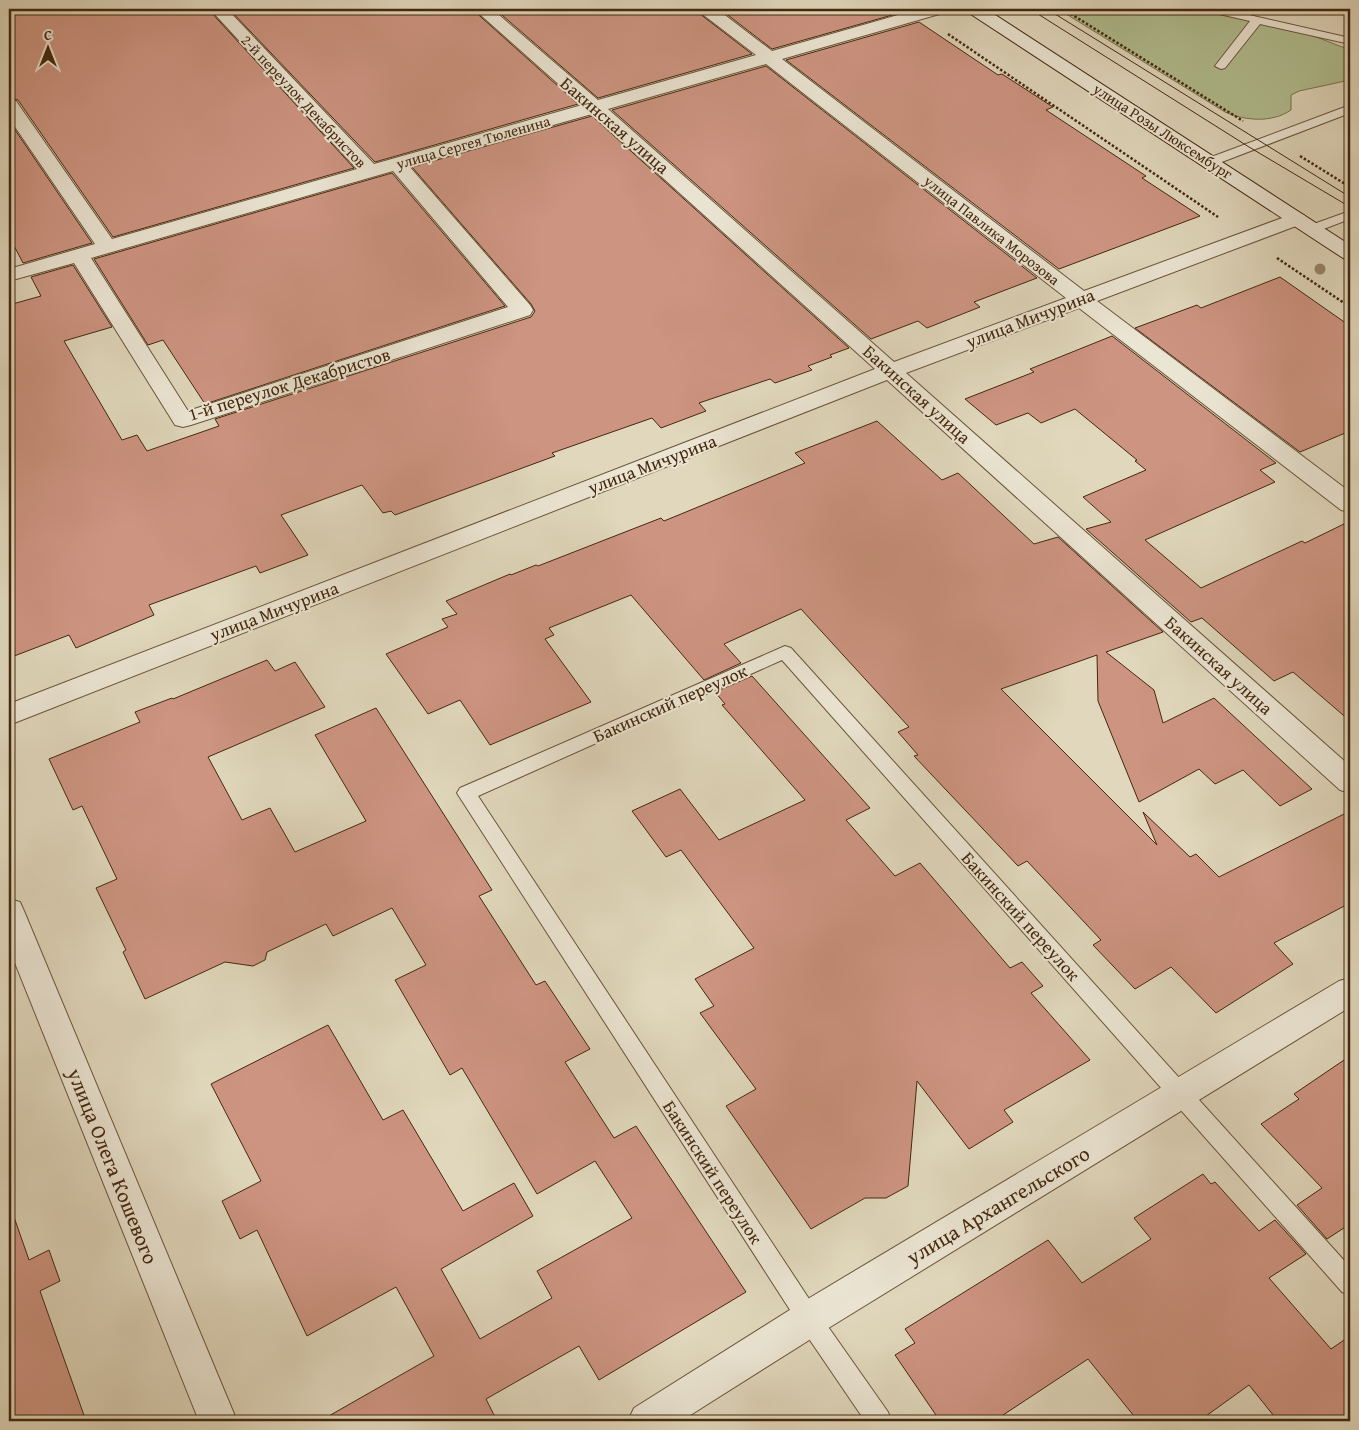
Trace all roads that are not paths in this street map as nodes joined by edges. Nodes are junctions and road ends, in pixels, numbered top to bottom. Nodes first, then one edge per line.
1 (218, 9) edge
2 (482, 9) edge
3 (707, 9) edge
4 (937, 9) edge
5 (975, 9) edge
6 (1210, 9) edge
7 (1257, 20) junction
8 (1350, 42) edge
9 (770, 57) junction
10 (1220, 66) dead end
11 (9, 105) edge
12 (595, 107) junction
13 (1350, 110) edge
14 (1210, 162) junction
15 (397, 164) junction
16 (370, 172) junction
17 (1350, 215) edge
18 (1305, 224) junction
19 (106, 247) junction
20 (1350, 254) edge
21 (79, 255) junction
22 (9, 275) edge
23 (1080, 299) junction
24 (891, 371) junction
25 (1350, 504) edge
26 (9, 715) edge
27 (1350, 782) edge
28 (9, 911) edge
29 (1350, 991) edge
30 (1181, 1095) junction
31 (1350, 1284) edge
32 (809, 1319) junction
33 (218, 1421) edge
34 (648, 1421) edge
35 (879, 1421) edge

1 - 16 street, 2-й переулок Декабристов
2 - 12 street, Бакинская улица
3 - 9 street, улица Павлика Морозова
4 - 9 street, улица Сергея Тюленина
5 - 14 street, улица Розы Люксембург
6 - 7 lane
7 - 8 lane
7 - 10 lane
9 - 12 street, улица Сергея Тюленина
9 - 23 street, улица Павлика Морозова
11 - 19 street
12 - 15 street, улица Сергея Тюленина
12 - 24 street, Бакинская улица
13 - 14 lane
14 - 18 street, улица Розы Люксембург
15 - 16 street, улица Сергея Тюленина
15 - 21 street, 1-й переулок Декабристов
16 - 19 street, улица Сергея Тюленина
17 - 18 lane
18 - 20 street, улица Розы Люксембург
18 - 23 street, улица Мичурина
19 - 21 street, улица Сергея Тюленина
21 - 22 street, улица Сергея Тюленина
23 - 24 street, улица Мичурина
23 - 25 street, улица Павлика Морозова
24 - 26 street, улица Мичурина
24 - 27 street, Бакинская улица
28 - 33 street, улица Олега Кошевого
29 - 30 street, улица Архангельского
30 - 31 lane, Бакинский переулок
30 - 32 street, улица Архангельского
30 - 32 lane, Бакинский переулок
32 - 34 street, улица Архангельского
32 - 35 lane, Бакинский переулок

